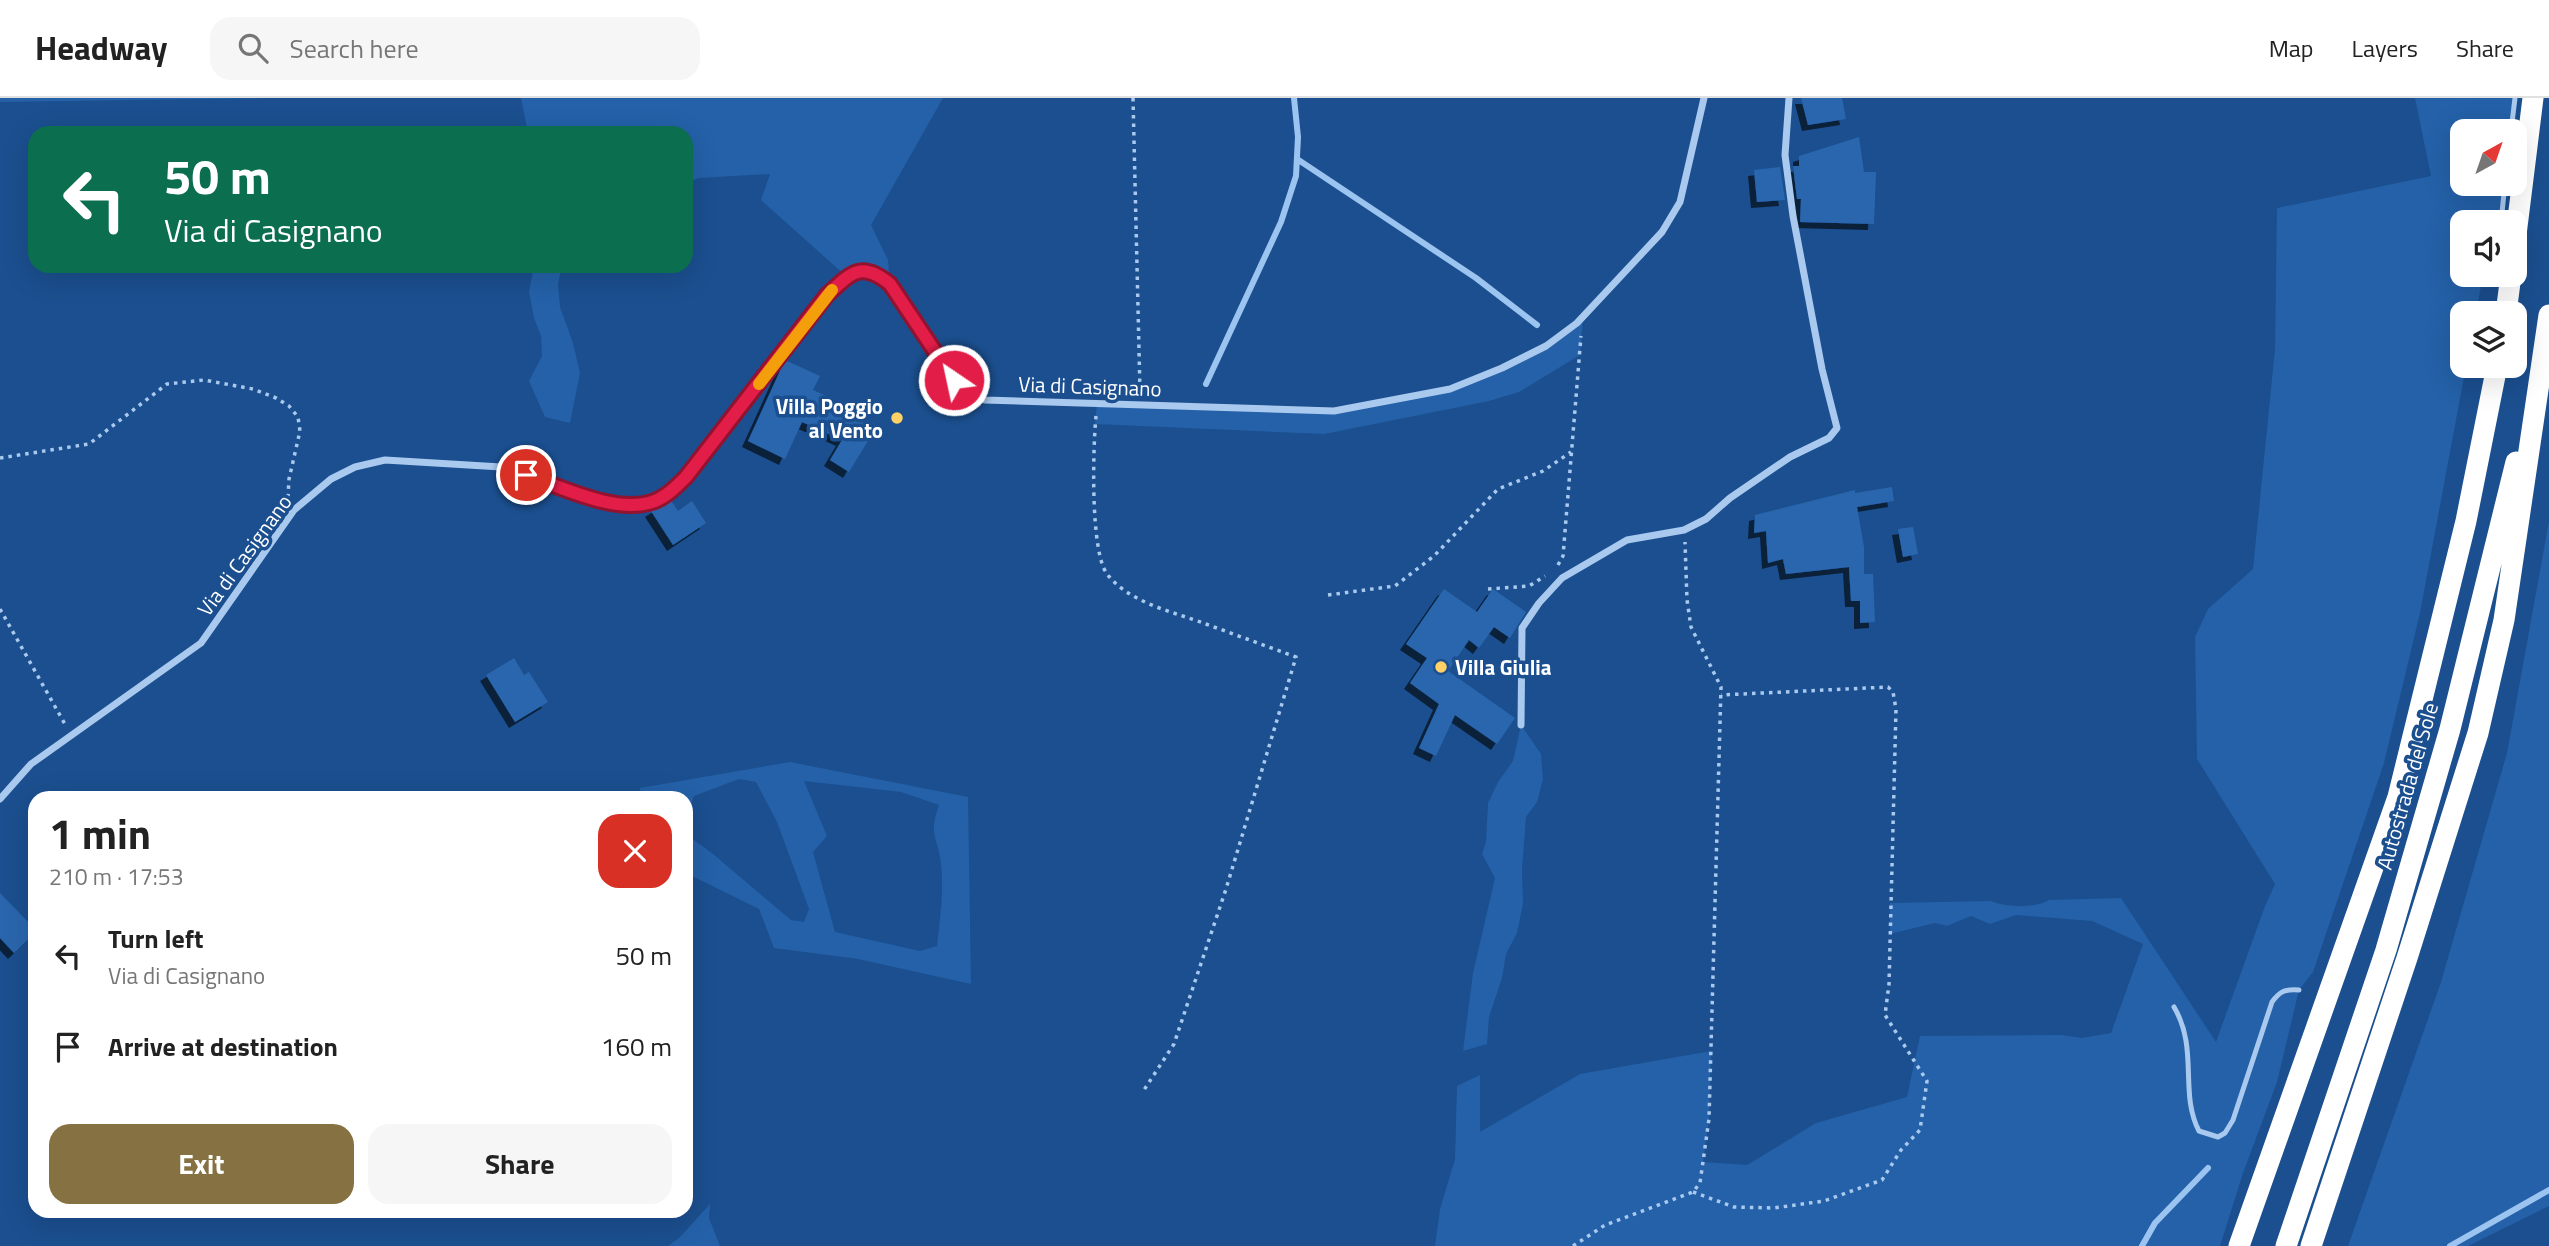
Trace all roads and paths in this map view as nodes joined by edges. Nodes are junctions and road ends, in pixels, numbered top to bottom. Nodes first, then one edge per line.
1 (1133, 98) edge
2 (1704, 98) edge
3 (1789, 98) edge
4 (2515, 98) edge
5 (2533, 98) edge
6 (2512, 119) edge
7 (2519, 210) edge
8 (1583, 317) junction
9 (2548, 323) edge
10 (2495, 378) edge
11 (1097, 404) junction
12 (1140, 405) junction
13 (1573, 451) junction
14 (0, 458) edge
15 (287, 520) junction
16 (1684, 530) junction
17 (1555, 570) dead end
18 (1546, 575) dead end
19 (1488, 589) dead end
20 (1328, 595) dead end
21 (0, 609) edge
22 (1721, 695) junction
23 (1521, 725) dead end
24 (71, 736) junction
25 (0, 799) edge
26 (2300, 990) dead end
27 (2174, 1007) dead end
28 (1142, 1093) dead end
29 (1693, 1192) junction
30 (1573, 1246) edge
31 (2239, 1246) edge
32 (2286, 1246) edge
33 (2311, 1246) edge

1 - 12 path
2 - 8 street, Via di Casignano
3 - 16 street
4 - 6 lane
5 - 7 highway
8 - 12 street, Via di Casignano
8 - 13 path
9 - 32 highway, Autostrada del Sole
9 - 33 highway, Autostrada del Sole
10 - 31 highway, Autostrada del Sole
11 - 12 street, Via di Casignano
11 - 15 street, Via di Casignano
11 - 28 path
13 - 17 path
13 - 20 path
14 - 15 path
15 - 24 street, Via di Casignano
16 - 22 path
16 - 23 street
18 - 19 path
21 - 24 path
22 - 29 path
22 - 29 path
24 - 25 street, Via di Casignano
26 - 27 lane
29 - 30 path

